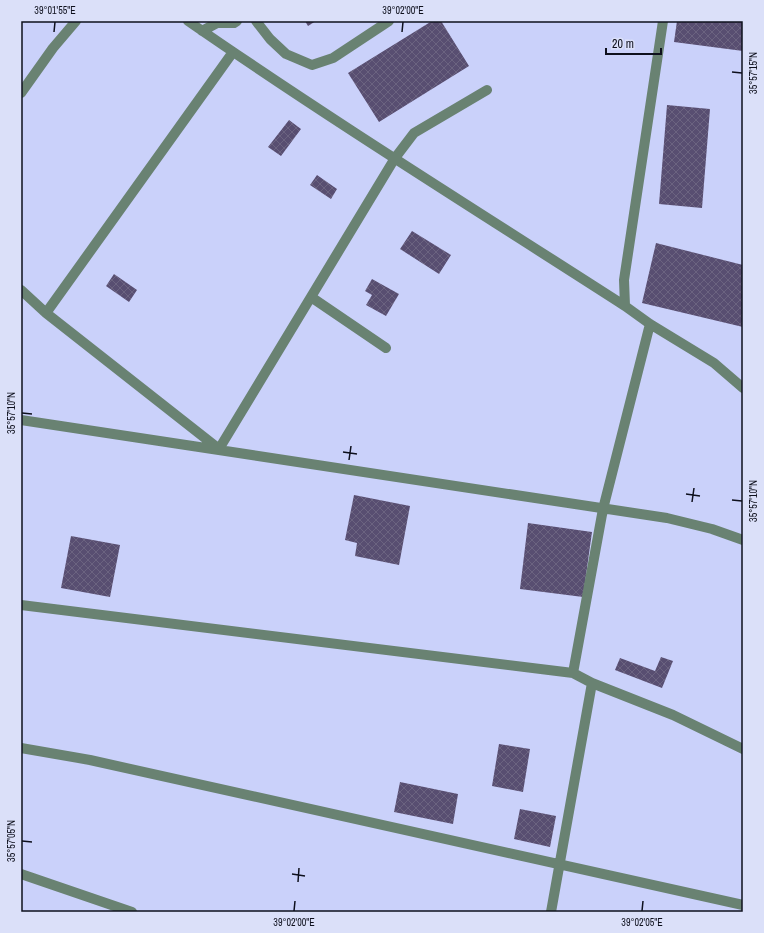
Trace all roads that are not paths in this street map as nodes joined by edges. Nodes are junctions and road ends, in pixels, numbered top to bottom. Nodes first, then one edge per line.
1 (76, 21) edge
2 (188, 21) edge
3 (237, 21) edge
4 (256, 21) edge
5 (390, 21) edge
6 (663, 21) edge
7 (202, 30) junction
8 (233, 52) junction
9 (487, 90) dead end
10 (21, 93) edge
11 (395, 158) junction
12 (21, 290) edge
13 (311, 297) junction
14 (625, 306) junction
15 (46, 313) junction
16 (650, 324) junction
17 (386, 348) dead end
18 (743, 388) edge
19 (21, 420) edge
20 (219, 450) junction
21 (603, 509) junction
22 (743, 540) edge
23 (21, 605) edge
24 (573, 673) junction
25 (592, 683) junction
26 (21, 748) edge
27 (743, 749) edge
28 (560, 865) junction
29 (21, 874) edge
30 (743, 905) edge
31 (132, 912) edge
32 (551, 912) edge

1 - 10 street
2 - 7 street
3 - 7 street
4 - 5 street
6 - 14 street
7 - 8 street
8 - 11 street
8 - 15 street
9 - 11 street
11 - 13 street
11 - 14 street
12 - 15 street
13 - 17 street
13 - 20 street
14 - 16 street
15 - 20 street
16 - 18 street
16 - 21 street
19 - 20 street
20 - 21 street
21 - 22 street
21 - 24 street
23 - 24 street
24 - 25 street
25 - 27 street
25 - 28 street
26 - 28 street
28 - 30 street
28 - 32 street
29 - 31 street

